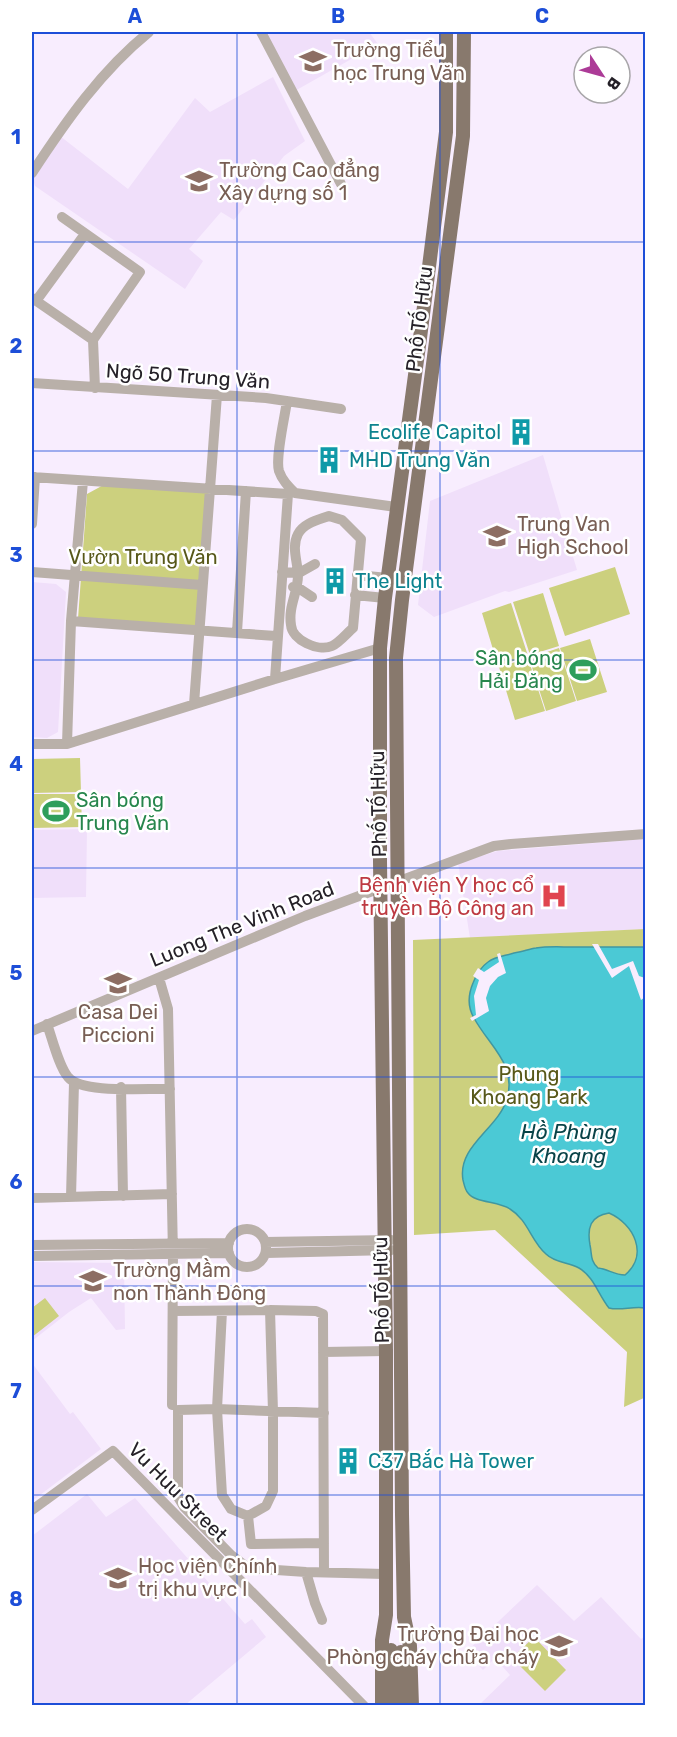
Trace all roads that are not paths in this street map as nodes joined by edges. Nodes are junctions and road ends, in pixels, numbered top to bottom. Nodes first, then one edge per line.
1 (149, 32) edge
2 (261, 32) edge
3 (446, 32) edge
4 (464, 32) edge
5 (447, 53) junction
6 (465, 53) junction
7 (32, 173) edge
8 (341, 184) dead end
9 (438, 191) junction
10 (456, 191) junction
11 (62, 217) dead end
12 (85, 234) junction
13 (34, 300) edge
14 (93, 340) junction
15 (32, 383) edge
16 (95, 388) junction
17 (217, 395) junction
18 (287, 401) junction
19 (341, 409) dead end
20 (33, 477) edge
21 (83, 481) junction
22 (209, 489) junction
23 (246, 491) junction
24 (397, 506) junction
25 (413, 507) junction
26 (32, 524) edge
27 (315, 564) dead end
28 (32, 572) edge
29 (282, 572) junction
30 (299, 573) junction
31 (357, 574) junction
32 (76, 575) junction
33 (387, 578) junction
34 (202, 585) junction
35 (281, 586) junction
36 (297, 587) junction
37 (355, 595) junction
38 (312, 597) dead end
39 (385, 598) junction
40 (71, 621) junction
41 (199, 629) junction
42 (237, 632) junction
43 (276, 636) junction
44 (380, 648) junction
45 (275, 679) junction
46 (194, 704) junction
47 (32, 744) edge
48 (67, 744) junction
49 (645, 834) edge
50 (398, 881) junction
51 (380, 888) junction
52 (159, 978) junction
53 (47, 1024) junction
54 (32, 1031) edge
55 (74, 1083) junction
56 (121, 1088) junction
57 (170, 1089) junction
58 (172, 1194) junction
59 (123, 1196) junction
60 (71, 1197) junction
61 (32, 1198) edge
62 (32, 1245) edge
63 (385, 1245) junction
64 (400, 1245) junction
65 (265, 1247) junction
66 (229, 1248) junction
67 (173, 1249) junction
68 (32, 1256) edge
69 (270, 1310) junction
70 (173, 1311) junction
71 (222, 1311) junction
72 (386, 1351) junction
73 (323, 1352) junction
74 (172, 1404) dead end
75 (217, 1409) junction
76 (273, 1412) junction
77 (324, 1413) junction
78 (32, 1510) edge
79 (248, 1516) junction
80 (324, 1543) junction
81 (306, 1572) junction
82 (324, 1572) junction
83 (385, 1574) junction
84 (386, 1615) junction
85 (404, 1617) junction
86 (322, 1620) dead end
87 (364, 1706) edge
88 (382, 1706) edge
89 (392, 1706) edge
90 (402, 1706) edge
91 (412, 1706) edge

1 - 7 street
2 - 8 street
3 - 5 main road, Phố Tố Hữu
4 - 6 main road, Phố Tố Hữu
5 - 6 main road
5 - 9 main road, Phố Tố Hữu
6 - 10 main road, Phố Tố Hữu
9 - 10 main road
9 - 24 main road, Phố Tố Hữu
10 - 25 main road, Phố Tố Hữu
11 - 12 street
12 - 13 street
12 - 14 street
13 - 14 street
14 - 16 street
15 - 16 street, Ngõ 50 Trung Văn
16 - 17 street, Ngõ 50 Trung Văn
17 - 18 street, Ngõ 50 Trung Văn
17 - 22 street
18 - 19 street, Ngõ 50 Trung Văn
18 - 24 street
20 - 21 street
20 - 26 street
21 - 22 street
21 - 32 street
22 - 23 street
22 - 34 street
23 - 29 street
23 - 42 street
24 - 25 main road
24 - 33 main road, Phố Tố Hữu
25 - 50 main road, Phố Tố Hữu
27 - 30 street
28 - 32 street
29 - 30 street
29 - 35 street
30 - 31 street
30 - 36 street
31 - 33 street
31 - 37 street
32 - 34 street
32 - 40 street
33 - 39 main road, Phố Tố Hữu
34 - 41 street
35 - 36 street
35 - 43 street
36 - 37 street
36 - 38 street
37 - 39 street
39 - 44 main road, Phố Tố Hữu
40 - 41 street
40 - 48 street
41 - 42 street
41 - 46 street
42 - 43 street
43 - 45 street
44 - 45 street
44 - 51 main road, Phố Tố Hữu
45 - 46 street
46 - 48 street
47 - 48 street
49 - 50 street, Luong The Vinh Road
50 - 51 street, Luong The Vinh Road
50 - 64 main road, Phố Tố Hữu
51 - 52 street, Luong The Vinh Road
51 - 63 main road, Phố Tố Hữu
52 - 53 street, Luong The Vinh Road
52 - 57 street
53 - 54 street, Luong The Vinh Road
53 - 55 street
55 - 56 street
55 - 60 street
56 - 57 street
56 - 59 street
57 - 58 street
58 - 59 street
58 - 67 street
59 - 60 street
60 - 61 street
62 - 67 street
63 - 64 street
63 - 65 street
63 - 72 main road, Phố Tố Hữu
64 - 85 main road, Phố Tố Hữu
65 - 66 street
65 - 66 street
66 - 67 street
67 - 68 street
67 - 70 street
69 - 71 street
69 - 73 street
69 - 76 street
70 - 71 street
70 - 74 street
71 - 75 street
72 - 73 street
72 - 83 main road, Phố Tố Hữu
73 - 77 street
75 - 76 street
75 - 79 street
75 - 81 street
76 - 77 street
76 - 79 street
77 - 80 street
78 - 87 street, Vu Huu Street
79 - 80 street
80 - 82 street
81 - 82 street
81 - 86 street
82 - 83 street
83 - 84 main road, Phố Tố Hữu
84 - 88 main road
84 - 89 main road
85 - 90 main road
85 - 91 main road

